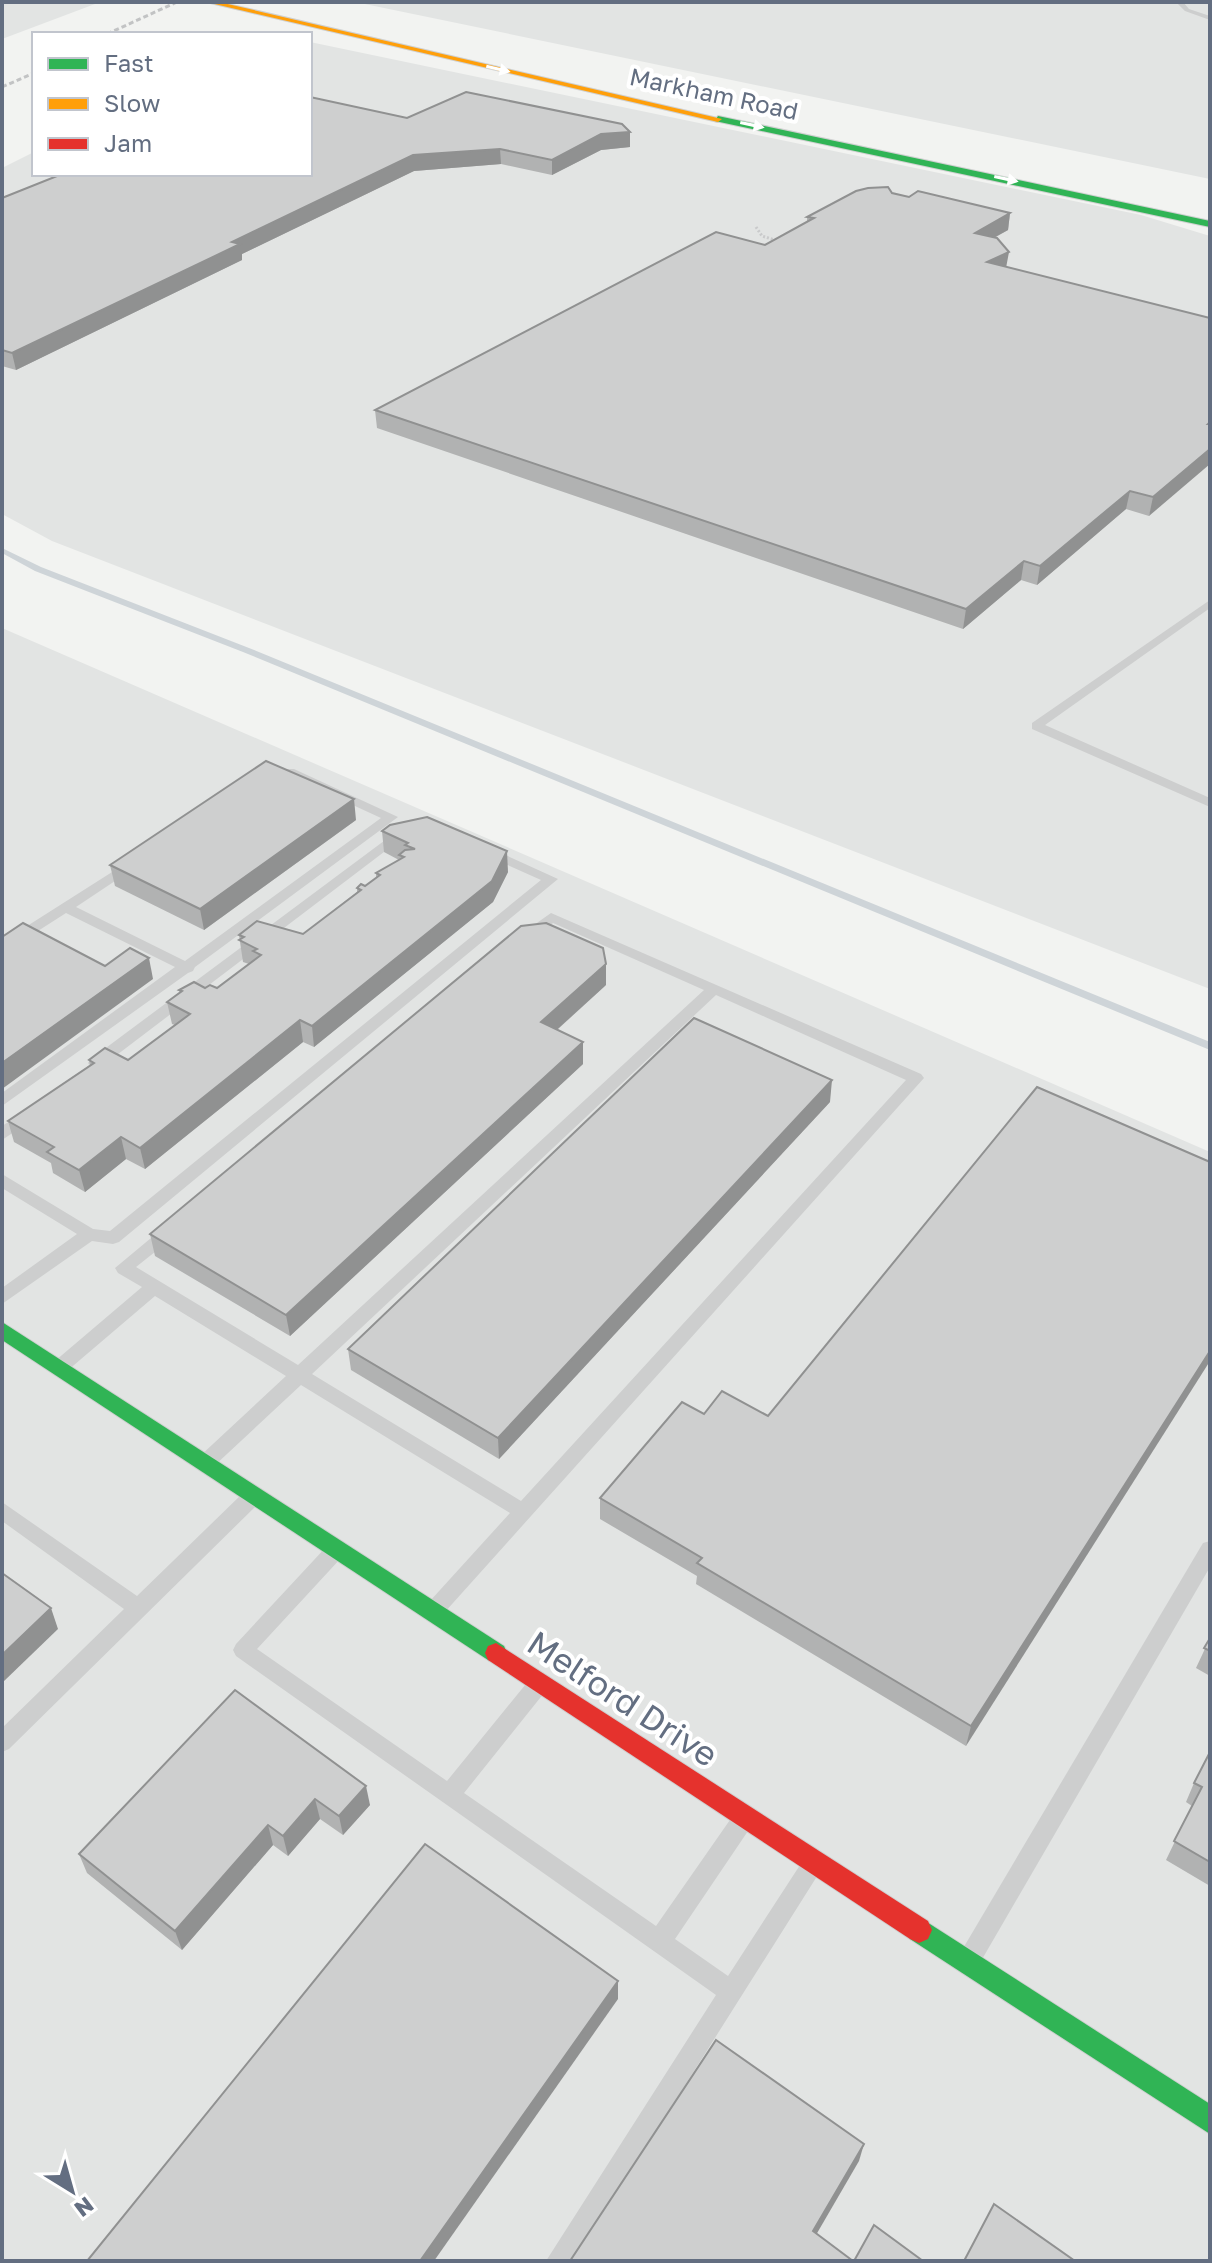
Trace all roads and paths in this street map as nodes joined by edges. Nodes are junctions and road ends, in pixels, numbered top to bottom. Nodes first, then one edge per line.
1 (210, 2) edge
2 (265, 2) edge
3 (1179, 2) edge
4 (1210, 18) edge
5 (652, 84) dead end
6 (1210, 224) edge
7 (756, 227) dead end
8 (788, 244) edge
9 (1210, 603) edge
10 (260, 781) edge
11 (1210, 803) edge
12 (418, 820) edge
13 (471, 843) edge
14 (143, 857) edge
15 (65, 907) junction
16 (514, 947) edge
17 (2, 949) edge
18 (188, 968) junction
19 (714, 989) junction
20 (78, 1077) edge
21 (2, 1101) edge
22 (40, 1105) edge
23 (2, 1134) edge
24 (2, 1180) edge
25 (185, 1218) edge
26 (89, 1234) junction
27 (154, 1287) junction
28 (2, 1297) edge
29 (2, 1330) edge
30 (59, 1367) junction
31 (300, 1375) junction
32 (205, 1463) junction
33 (254, 1495) junction
34 (2, 1510) edge
35 (524, 1512) junction
36 (337, 1549) junction
37 (1210, 1549) edge
38 (138, 1608) junction
39 (433, 1612) junction
40 (540, 1682) junction
41 (2, 1742) edge
42 (449, 1795) junction
43 (746, 1816) junction
44 (815, 1861) junction
45 (659, 1942) junction
46 (968, 1961) junction
47 (731, 1992) junction
48 (1210, 2120) edge
49 (559, 2261) edge

1 -> 6 main road, Markham Road
2 - 5 main road, Markham Road
3 - 4 lane
7 - 8 path
9 - 11 lane
10 - 18 lane
12 - 20 lane
13 - 26 lane
14 - 15 lane
15 - 17 lane
15 - 18 lane
16 - 19 lane
18 - 21 lane
19 - 31 lane
19 - 35 lane
22 - 23 lane
24 - 26 lane
25 - 27 lane
26 - 28 lane
27 - 30 lane
27 - 31 lane
29 - 30 main road, Melford Drive
30 - 32 main road, Melford Drive
31 - 32 lane
31 - 35 lane
32 - 33 main road, Melford Drive
33 - 36 main road, Melford Drive
33 - 38 lane
34 - 38 lane
35 - 39 lane
36 - 39 main road, Melford Drive
36 - 42 lane
37 - 46 lane
38 - 41 lane
39 - 40 main road, Melford Drive
40 - 42 lane
40 - 43 main road, Melford Drive
42 - 45 lane
43 - 44 main road, Melford Drive
43 - 45 lane
44 - 46 main road, Melford Drive
44 - 47 lane
45 - 47 lane
46 - 48 main road, Melford Drive
47 - 49 lane

